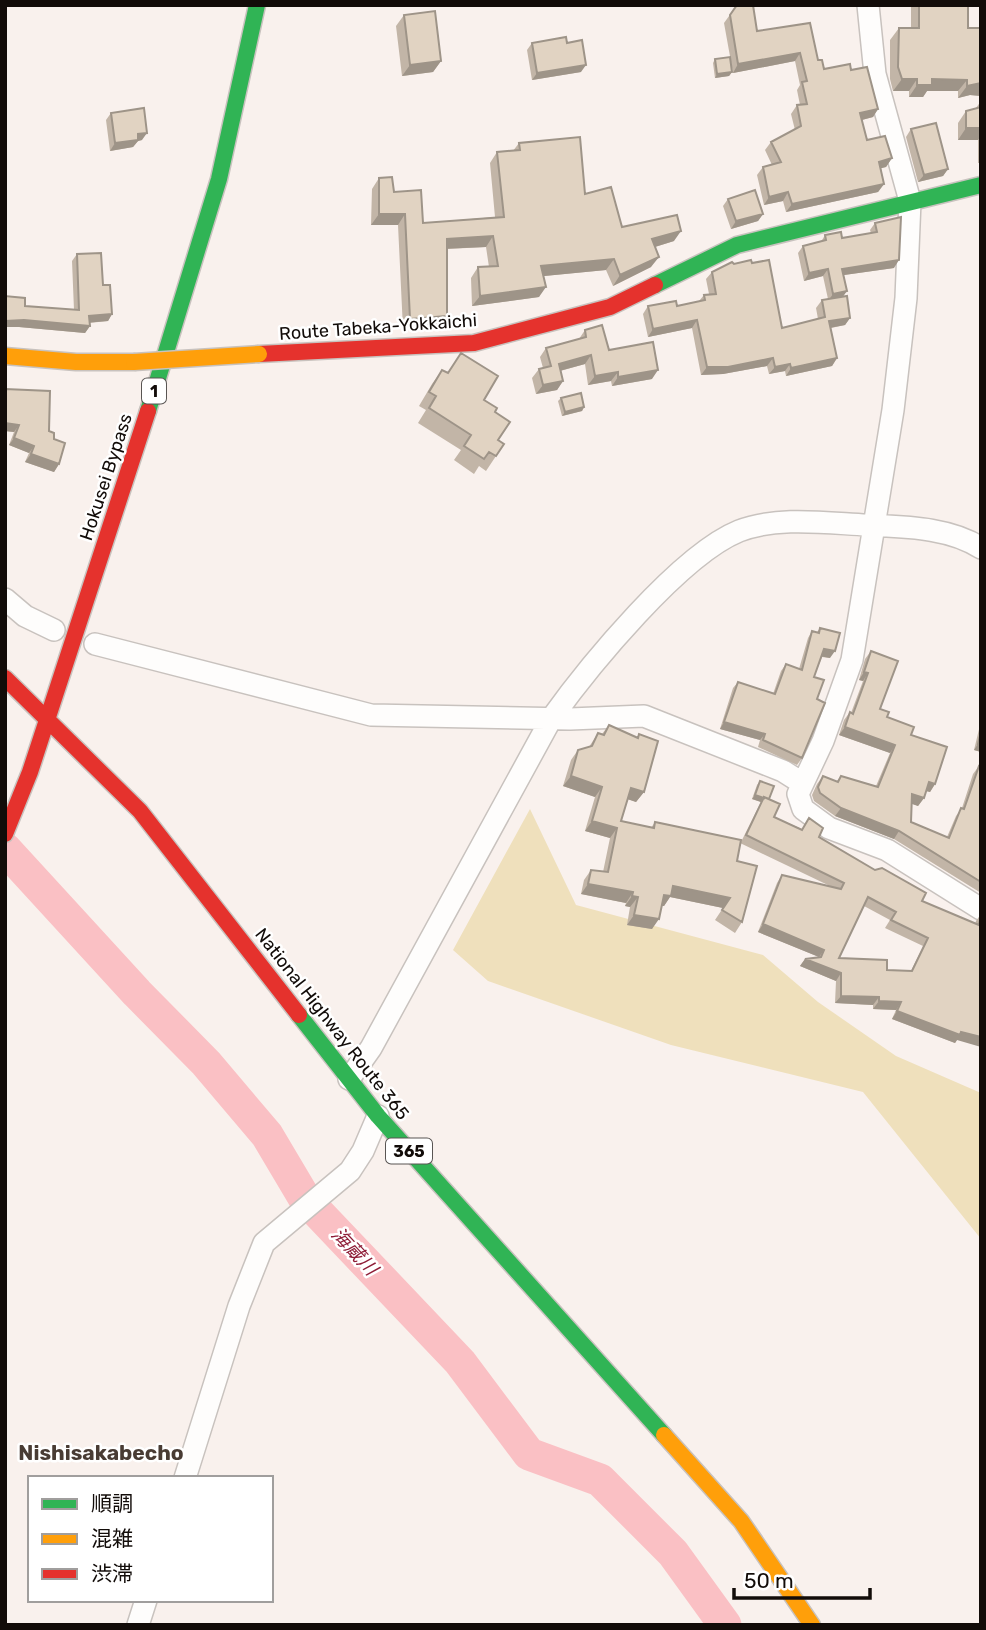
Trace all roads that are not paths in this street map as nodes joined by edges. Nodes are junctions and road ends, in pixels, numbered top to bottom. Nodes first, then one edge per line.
1 (257, 5) edge
2 (868, 5) edge
3 (981, 185) edge
4 (910, 201) junction
5 (5, 356) edge
6 (872, 525) junction
7 (981, 548) edge
8 (5, 600) edge
9 (54, 630) dead end
10 (95, 644) dead end
11 (5, 678) edge
12 (48, 718) junction
13 (551, 719) junction
14 (802, 783) junction
15 (5, 834) edge
16 (981, 909) edge
17 (349, 1079) junction
18 (374, 1121) junction
19 (186, 1476) edge
20 (145, 1602) edge
21 (138, 1625) edge
22 (812, 1625) edge

1 - 12 main road, Hokusei Bypass / 1
2 - 4 street
3 - 4 main road, Route Tabeka-Yokkaichi
4 - 5 main road, Route Tabeka-Yokkaichi, bridge
4 - 6 street
6 - 7 street
6 - 13 street
6 - 14 street
8 - 9 street
10 - 13 street
11 - 12 main road, National Highway Route 365 / 365
12 - 15 main road, Hokusei Bypass / 1
12 - 17 main road, National Highway Route 365 / 365
13 - 14 street
13 - 17 street
14 - 16 street
17 - 18 main road, National Highway Route 365 / 365
18 - 19 street
18 - 22 main road, National Highway Route 365 / 365
20 - 21 street

